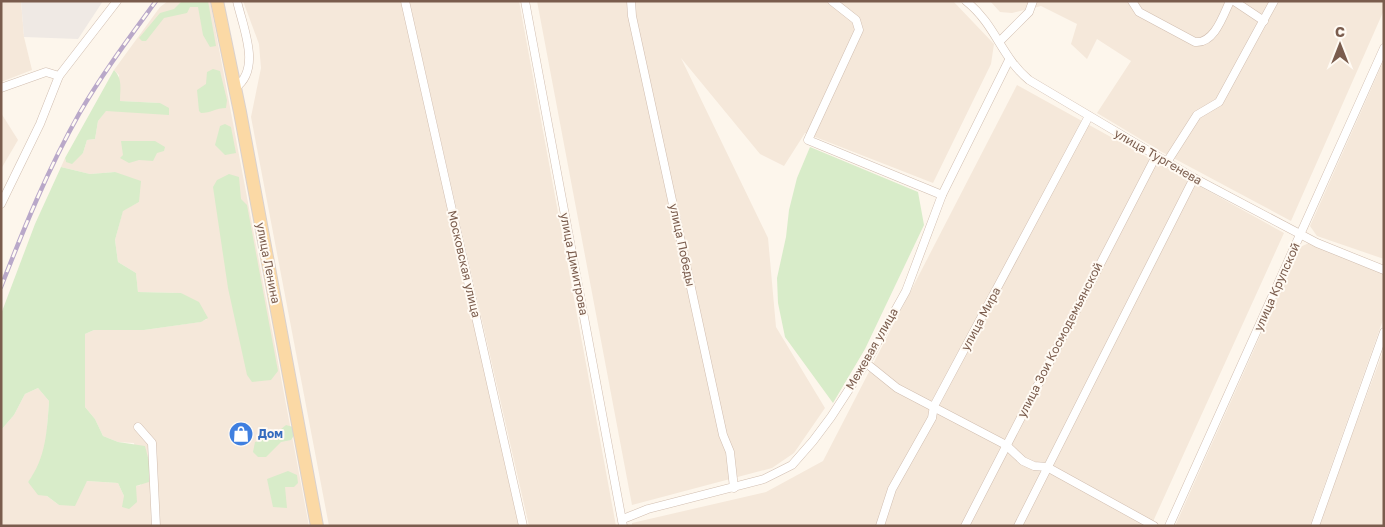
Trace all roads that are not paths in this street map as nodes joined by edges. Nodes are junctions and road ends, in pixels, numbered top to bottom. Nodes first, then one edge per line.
1 (117, 1) edge
2 (217, 1) edge
3 (237, 1) edge
4 (405, 1) edge
5 (525, 1) edge
6 (631, 1) edge
7 (832, 1) edge
8 (966, 1) edge
9 (1033, 1) edge
10 (1132, 1) edge
11 (1232, 1) edge
12 (1274, 1) edge
13 (1264, 21) junction
14 (1000, 40) junction
15 (1384, 48) edge
16 (1009, 60) junction
17 (59, 76) junction
18 (1, 88) edge
19 (235, 88) junction
20 (1090, 116) junction
21 (1156, 156) junction
22 (1167, 162) junction
23 (1194, 178) junction
24 (942, 195) junction
25 (1, 204) edge
26 (1300, 234) junction
27 (1384, 270) edge
28 (1384, 332) edge
29 (866, 363) junction
30 (934, 406) junction
31 (138, 427) dead end
32 (1006, 444) junction
33 (1047, 466) junction
34 (734, 488) junction
35 (623, 522) edge
36 (156, 526) edge
37 (317, 526) edge
38 (523, 526) edge
39 (880, 526) edge
40 (965, 526) edge
41 (1018, 526) edge
42 (1154, 526) edge
43 (1169, 526) edge
44 (1315, 526) edge

1 - 17 street
2 - 19 main road, улица Ленина
3 - 19 street
4 - 38 street, Московская улица
5 - 35 street, улица Димитрова
6 - 34 street, улица Победы
7 - 24 street
8 - 14 street, улица Тургенева
9 - 14 street
10 - 11 street
11 - 13 street
12 - 13 street
13 - 22 street
14 - 16 street, улица Тургенева
15 - 26 street, улица Крупской
16 - 20 street, улица Тургенева
16 - 24 street, Межевая улица
17 - 18 street
17 - 25 street
19 - 37 main road, улица Ленина
20 - 21 street, улица Тургенева
20 - 30 street, улица Мира
21 - 22 street, улица Тургенева
21 - 32 street, улица Зои Космодемьянской
22 - 23 street, улица Тургенева
23 - 26 street, улица Тургенева
23 - 33 street
24 - 29 street, Межевая улица
26 - 27 street, улица Тургенева
26 - 43 street, улица Крупской
28 - 44 street
29 - 30 street
29 - 34 street, Межевая улица
30 - 32 street
30 - 39 street, улица Мира
31 - 36 street
32 - 33 street
32 - 40 street, улица Зои Космодемьянской
33 - 41 street
33 - 42 street
34 - 35 street, Межевая улица

